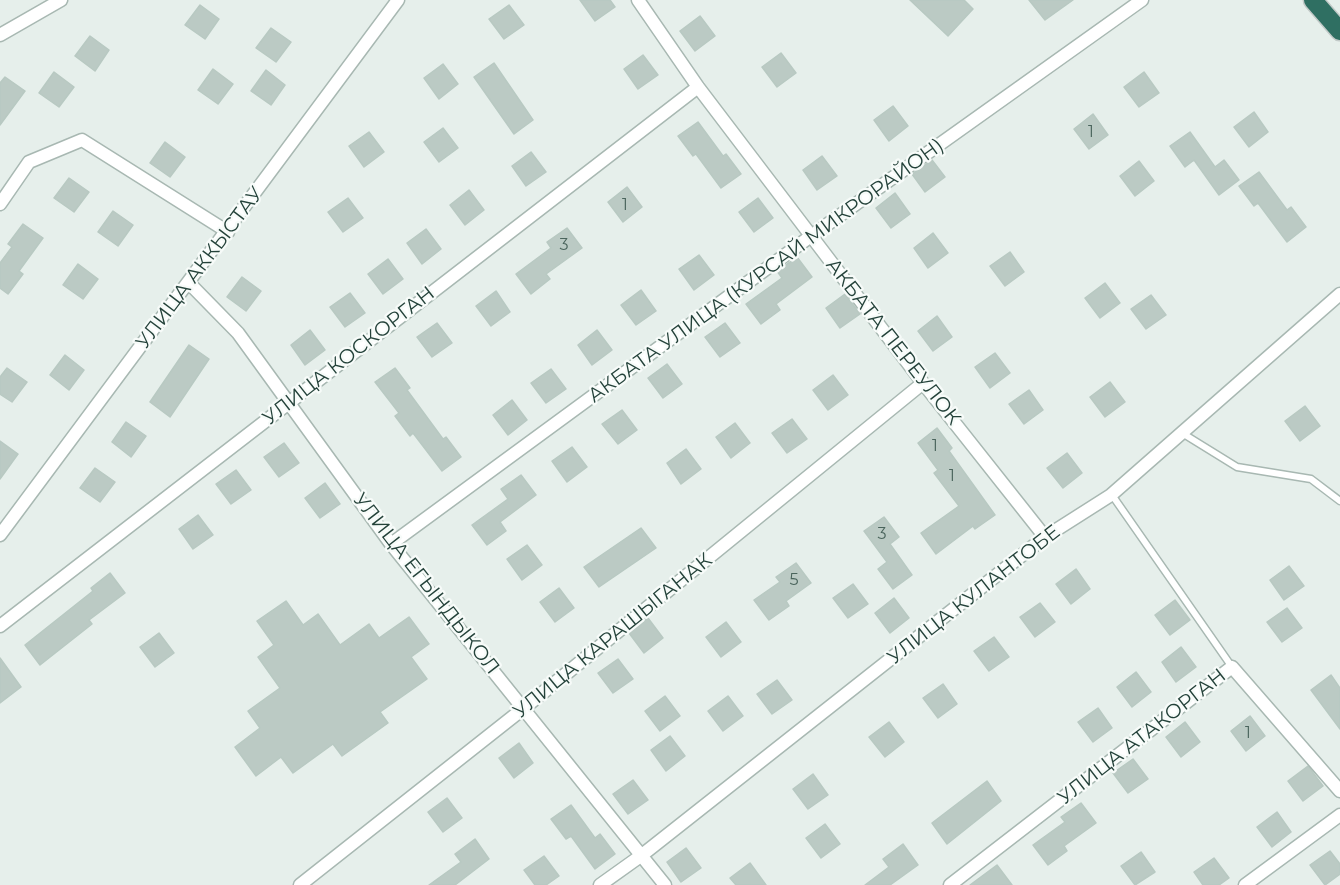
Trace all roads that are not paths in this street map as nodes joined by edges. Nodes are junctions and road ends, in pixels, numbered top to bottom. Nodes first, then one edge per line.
1 (62, 0) edge
2 (398, 0) edge
3 (638, 0) edge
4 (1142, 0) edge
5 (1313, 0) edge
6 (1340, 31) edge
7 (0, 35) edge
8 (698, 87) junction
9 (0, 204) edge
10 (228, 232) junction
11 (811, 236) junction
12 (189, 283) junction
13 (1340, 294) edge
14 (923, 383) junction
15 (290, 402) junction
16 (1182, 433) junction
17 (1111, 495) junction
18 (1340, 501) edge
19 (0, 536) edge
20 (1045, 537) junction
21 (391, 544) junction
22 (0, 626) edge
23 (1233, 667) junction
24 (524, 708) junction
25 (1340, 791) edge
26 (1340, 815) edge
27 (642, 855) junction
28 (1253, 883) edge
29 (300, 885) edge
30 (600, 885) edge
31 (665, 885) edge
32 (950, 885) edge

1 - 7 street
2 - 10 street, УЛИЦА АККЫСТАУ
3 - 8 street, АКБАТА ПЕРЕУЛОК
4 - 11 street, АКБАТА УЛИЦА (КУРСАЙ МИКРОРАЙОН)
5 - 6 highway
8 - 11 street, АКБАТА ПЕРЕУЛОК
8 - 15 street, УЛИЦА КОСКОРГАН
9 - 10 street
10 - 12 street, УЛИЦА АККЫСТАУ
11 - 14 street, АКБАТА ПЕРЕУЛОК
11 - 21 street, АКБАТА УЛИЦА (КУРСАЙ МИКРОРАЙОН)
12 - 15 street, УЛИЦА ЕГЫНДЫКОЛ
12 - 19 street, УЛИЦА АККЫСТАУ
13 - 16 street, УЛИЦА КУЛАНТОБЕ
14 - 20 street, АКБАТА ПЕРЕУЛОК
14 - 24 street, УЛИЦА КАРАШЫГАНАК
15 - 21 street, УЛИЦА ЕГЫНДЫКОЛ
15 - 22 street, УЛИЦА КОСКОРГАН
16 - 17 street, УЛИЦА КУЛАНТОБЕ
16 - 18 lane
17 - 20 street, УЛИЦА КУЛАНТОБЕ
17 - 23 lane
20 - 27 street, УЛИЦА КУЛАНТОБЕ
21 - 24 street, УЛИЦА ЕГЫНДЫКОЛ
23 - 25 street, УЛИЦА АТАКОРГАН
23 - 32 street, УЛИЦА АТАКОРГАН
24 - 27 street, УЛИЦА ЕГЫНДЫКОЛ
24 - 29 street, УЛИЦА КАРАШЫГАНАК
26 - 28 street
27 - 30 street, УЛИЦА КУЛАНТОБЕ
27 - 31 street, УЛИЦА ЕГЫНДЫКОЛ

